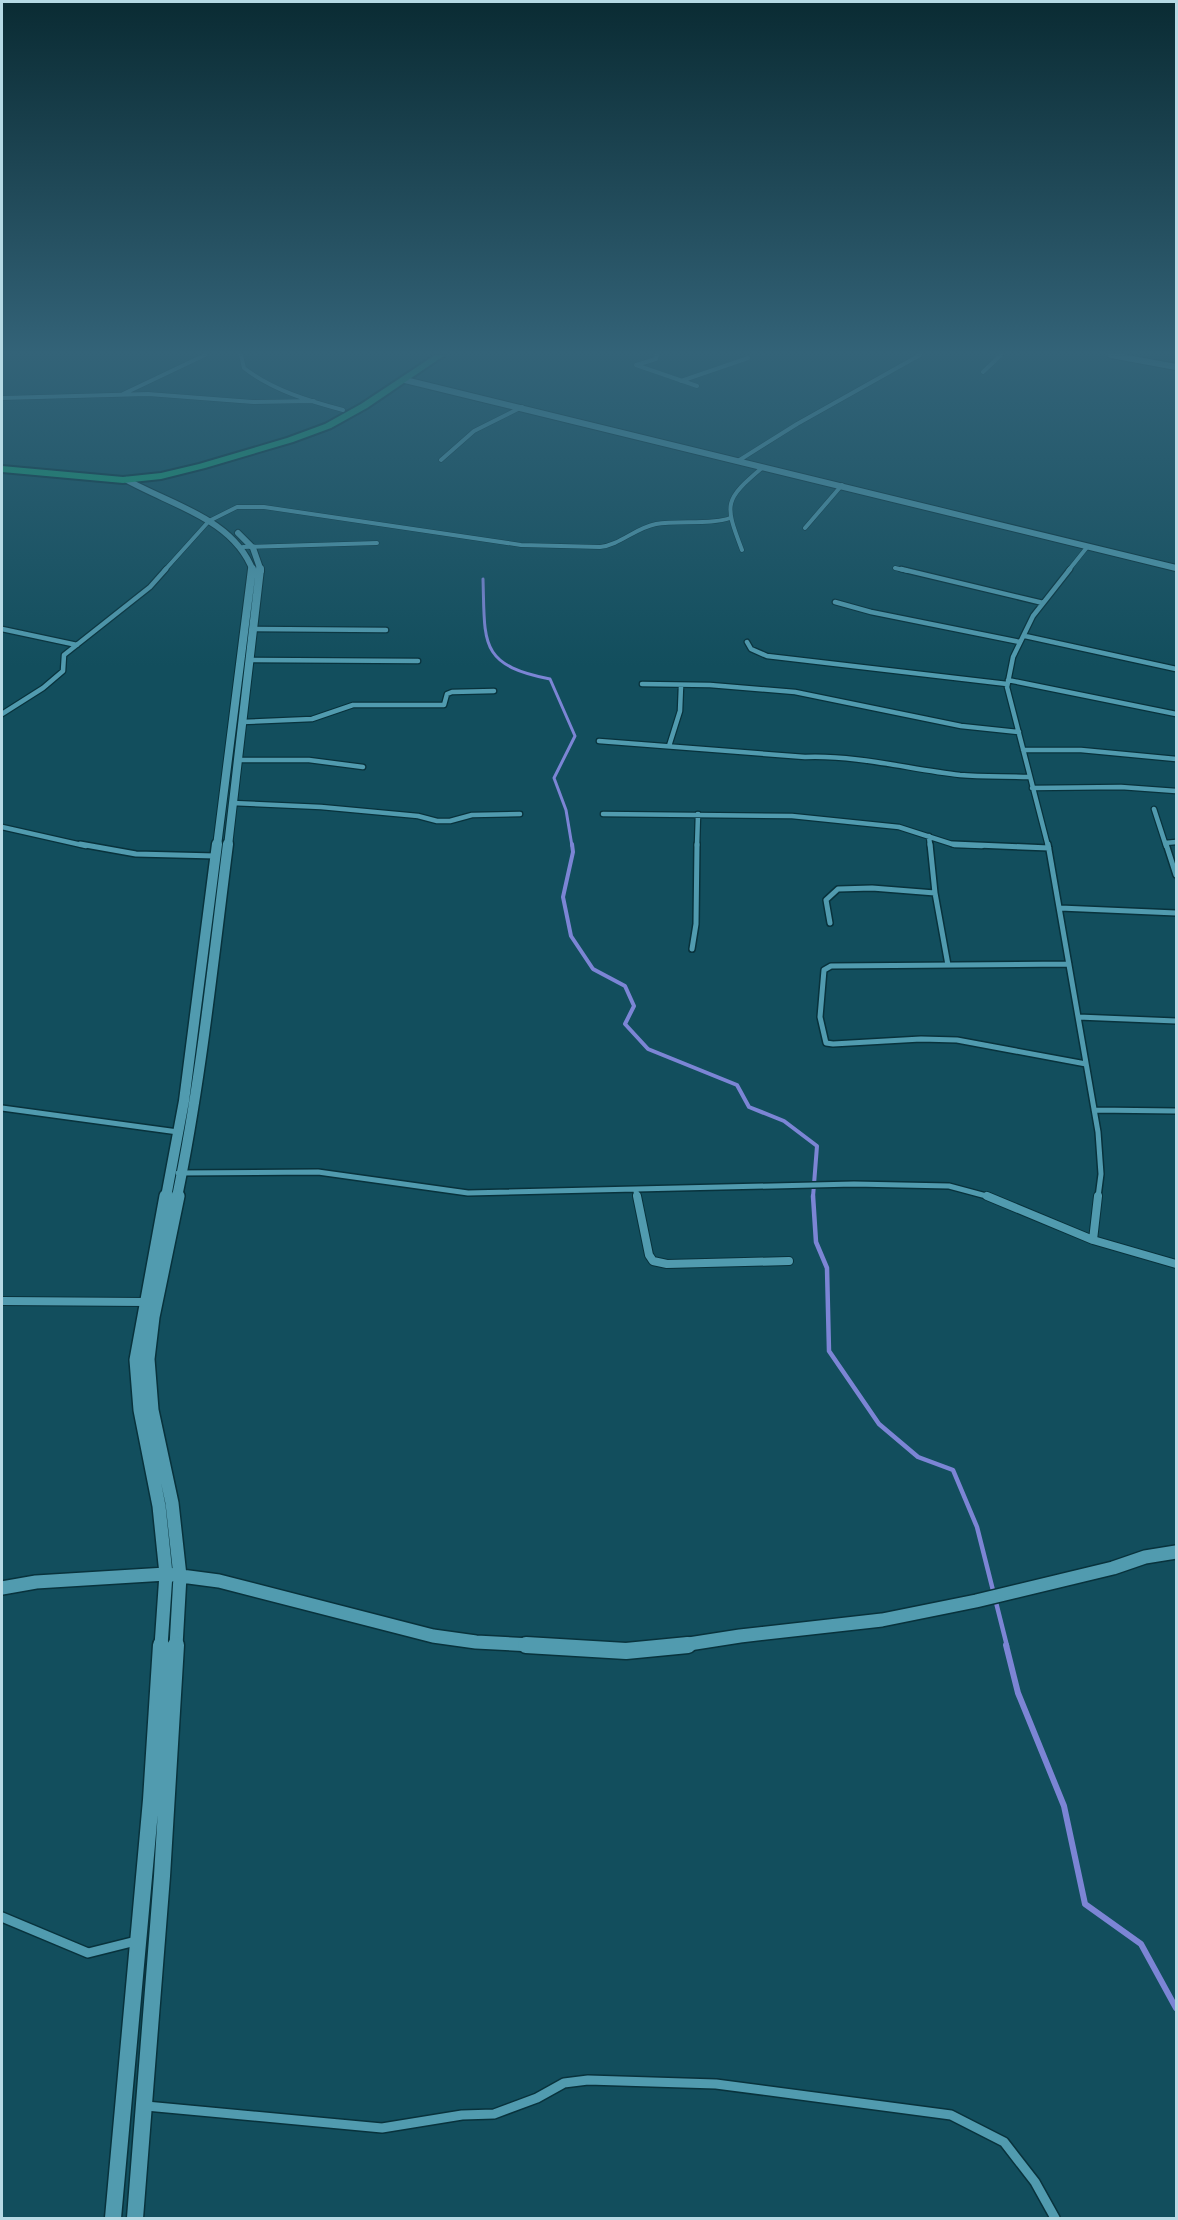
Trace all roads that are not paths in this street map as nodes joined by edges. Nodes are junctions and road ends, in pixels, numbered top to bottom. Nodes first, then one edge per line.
1 (201, 459) edge
2 (226, 459) edge
3 (728, 459) edge
4 (742, 459) edge
5 (738, 461) junction
6 (2, 463) edge
7 (763, 467) junction
8 (17, 468) junction
9 (2, 469) edge
10 (140, 479) junction
11 (127, 480) junction
12 (842, 485) junction
13 (730, 518) junction
14 (211, 520) junction
15 (805, 528) dead end
16 (377, 543) dead end
17 (1088, 546) junction
18 (249, 547) junction
19 (742, 550) dead end
20 (895, 568) dead end
21 (1176, 568) edge
22 (835, 602) dead end
23 (1043, 603) junction
24 (2, 629) edge
25 (254, 629) junction
26 (386, 630) dead end
27 (1025, 636) junction
28 (747, 642) dead end
29 (1020, 642) junction
30 (77, 645) junction
31 (250, 660) junction
32 (418, 661) dead end
33 (1176, 669) edge
34 (1008, 682) junction
35 (642, 684) dead end
36 (681, 686) junction
37 (494, 691) dead end
38 (2, 714) edge
39 (1176, 714) edge
40 (242, 722) junction
41 (1019, 732) junction
42 (599, 741) dead end
43 (669, 746) junction
44 (1023, 750) junction
45 (1176, 759) edge
46 (238, 760) junction
47 (363, 767) dead end
48 (1029, 777) junction
49 (1032, 788) junction
50 (1176, 791) edge
51 (232, 803) junction
52 (1154, 809) dead end
53 (520, 814) dead end
54 (603, 814) dead end
55 (698, 814) junction
56 (2, 827) edge
57 (929, 836) junction
58 (1176, 842) edge
59 (1165, 843) junction
60 (1049, 848) junction
61 (216, 856) junction
62 (1176, 875) edge
63 (935, 893) junction
64 (1060, 908) junction
65 (1176, 913) edge
66 (830, 923) dead end
67 (692, 949) dead end
68 (1069, 964) junction
69 (948, 965) junction
70 (1078, 1017) junction
71 (1176, 1021) edge
72 (1086, 1064) junction
73 (2, 1108) edge
74 (1094, 1110) junction
75 (1176, 1111) edge
76 (178, 1132) junction
77 (176, 1173) junction
78 (636, 1191) junction
79 (1093, 1240) junction
80 (789, 1261) dead end
81 (1176, 1264) edge
82 (2, 1301) edge
83 (146, 1302) junction
84 (1176, 1552) edge
85 (173, 1575) junction
86 (2, 1588) edge
87 (2, 1917) edge
88 (138, 1940) junction
89 (146, 2106) junction
90 (113, 2218) edge
91 (135, 2218) edge
92 (1054, 2218) edge

1 - 8 highway
2 - 10 highway
3 - 5 street
4 - 5 street
5 - 7 street
6 - 8 highway
7 - 12 street
7 - 13 street
8 - 9 highway
8 - 11 highway
10 - 11 highway
10 - 14 street
11 - 14 street
12 - 15 street
12 - 17 street
13 - 14 street
13 - 19 street
14 - 18 street
14 - 30 street
16 - 18 street
17 - 21 street
17 - 23 street
18 - 25 street
18 - 61 street
20 - 23 street
22 - 29 street
23 - 27 street
24 - 30 street
25 - 26 street
25 - 31 street
27 - 29 street
27 - 33 street
28 - 34 street
29 - 34 street
30 - 38 street
31 - 32 street
31 - 40 street
34 - 39 street
34 - 41 street
35 - 36 street
36 - 41 street
36 - 43 street
37 - 40 street
40 - 46 street
41 - 44 street
42 - 43 street
43 - 48 street
44 - 45 street
44 - 48 street
46 - 47 street
46 - 51 street
48 - 49 street
49 - 50 street
49 - 60 street
51 - 53 street
51 - 77 street
52 - 59 street
54 - 55 street
55 - 57 street
55 - 67 street
56 - 61 street
57 - 60 street
57 - 63 street
58 - 59 street
59 - 62 street
60 - 64 street
61 - 76 street
63 - 66 street
63 - 69 street
64 - 65 street
64 - 68 street
68 - 69 street
68 - 70 street
69 - 72 street
70 - 71 street
70 - 72 street
72 - 74 street
73 - 76 street
74 - 75 street
74 - 79 street
76 - 77 street
77 - 78 street
77 - 83 street
77 - 85 street
78 - 79 street
78 - 80 street
79 - 81 street
82 - 83 street
83 - 85 street
84 - 85 street
85 - 86 street
85 - 88 street
85 - 89 street
87 - 88 street
88 - 90 street
89 - 91 street
89 - 92 street

